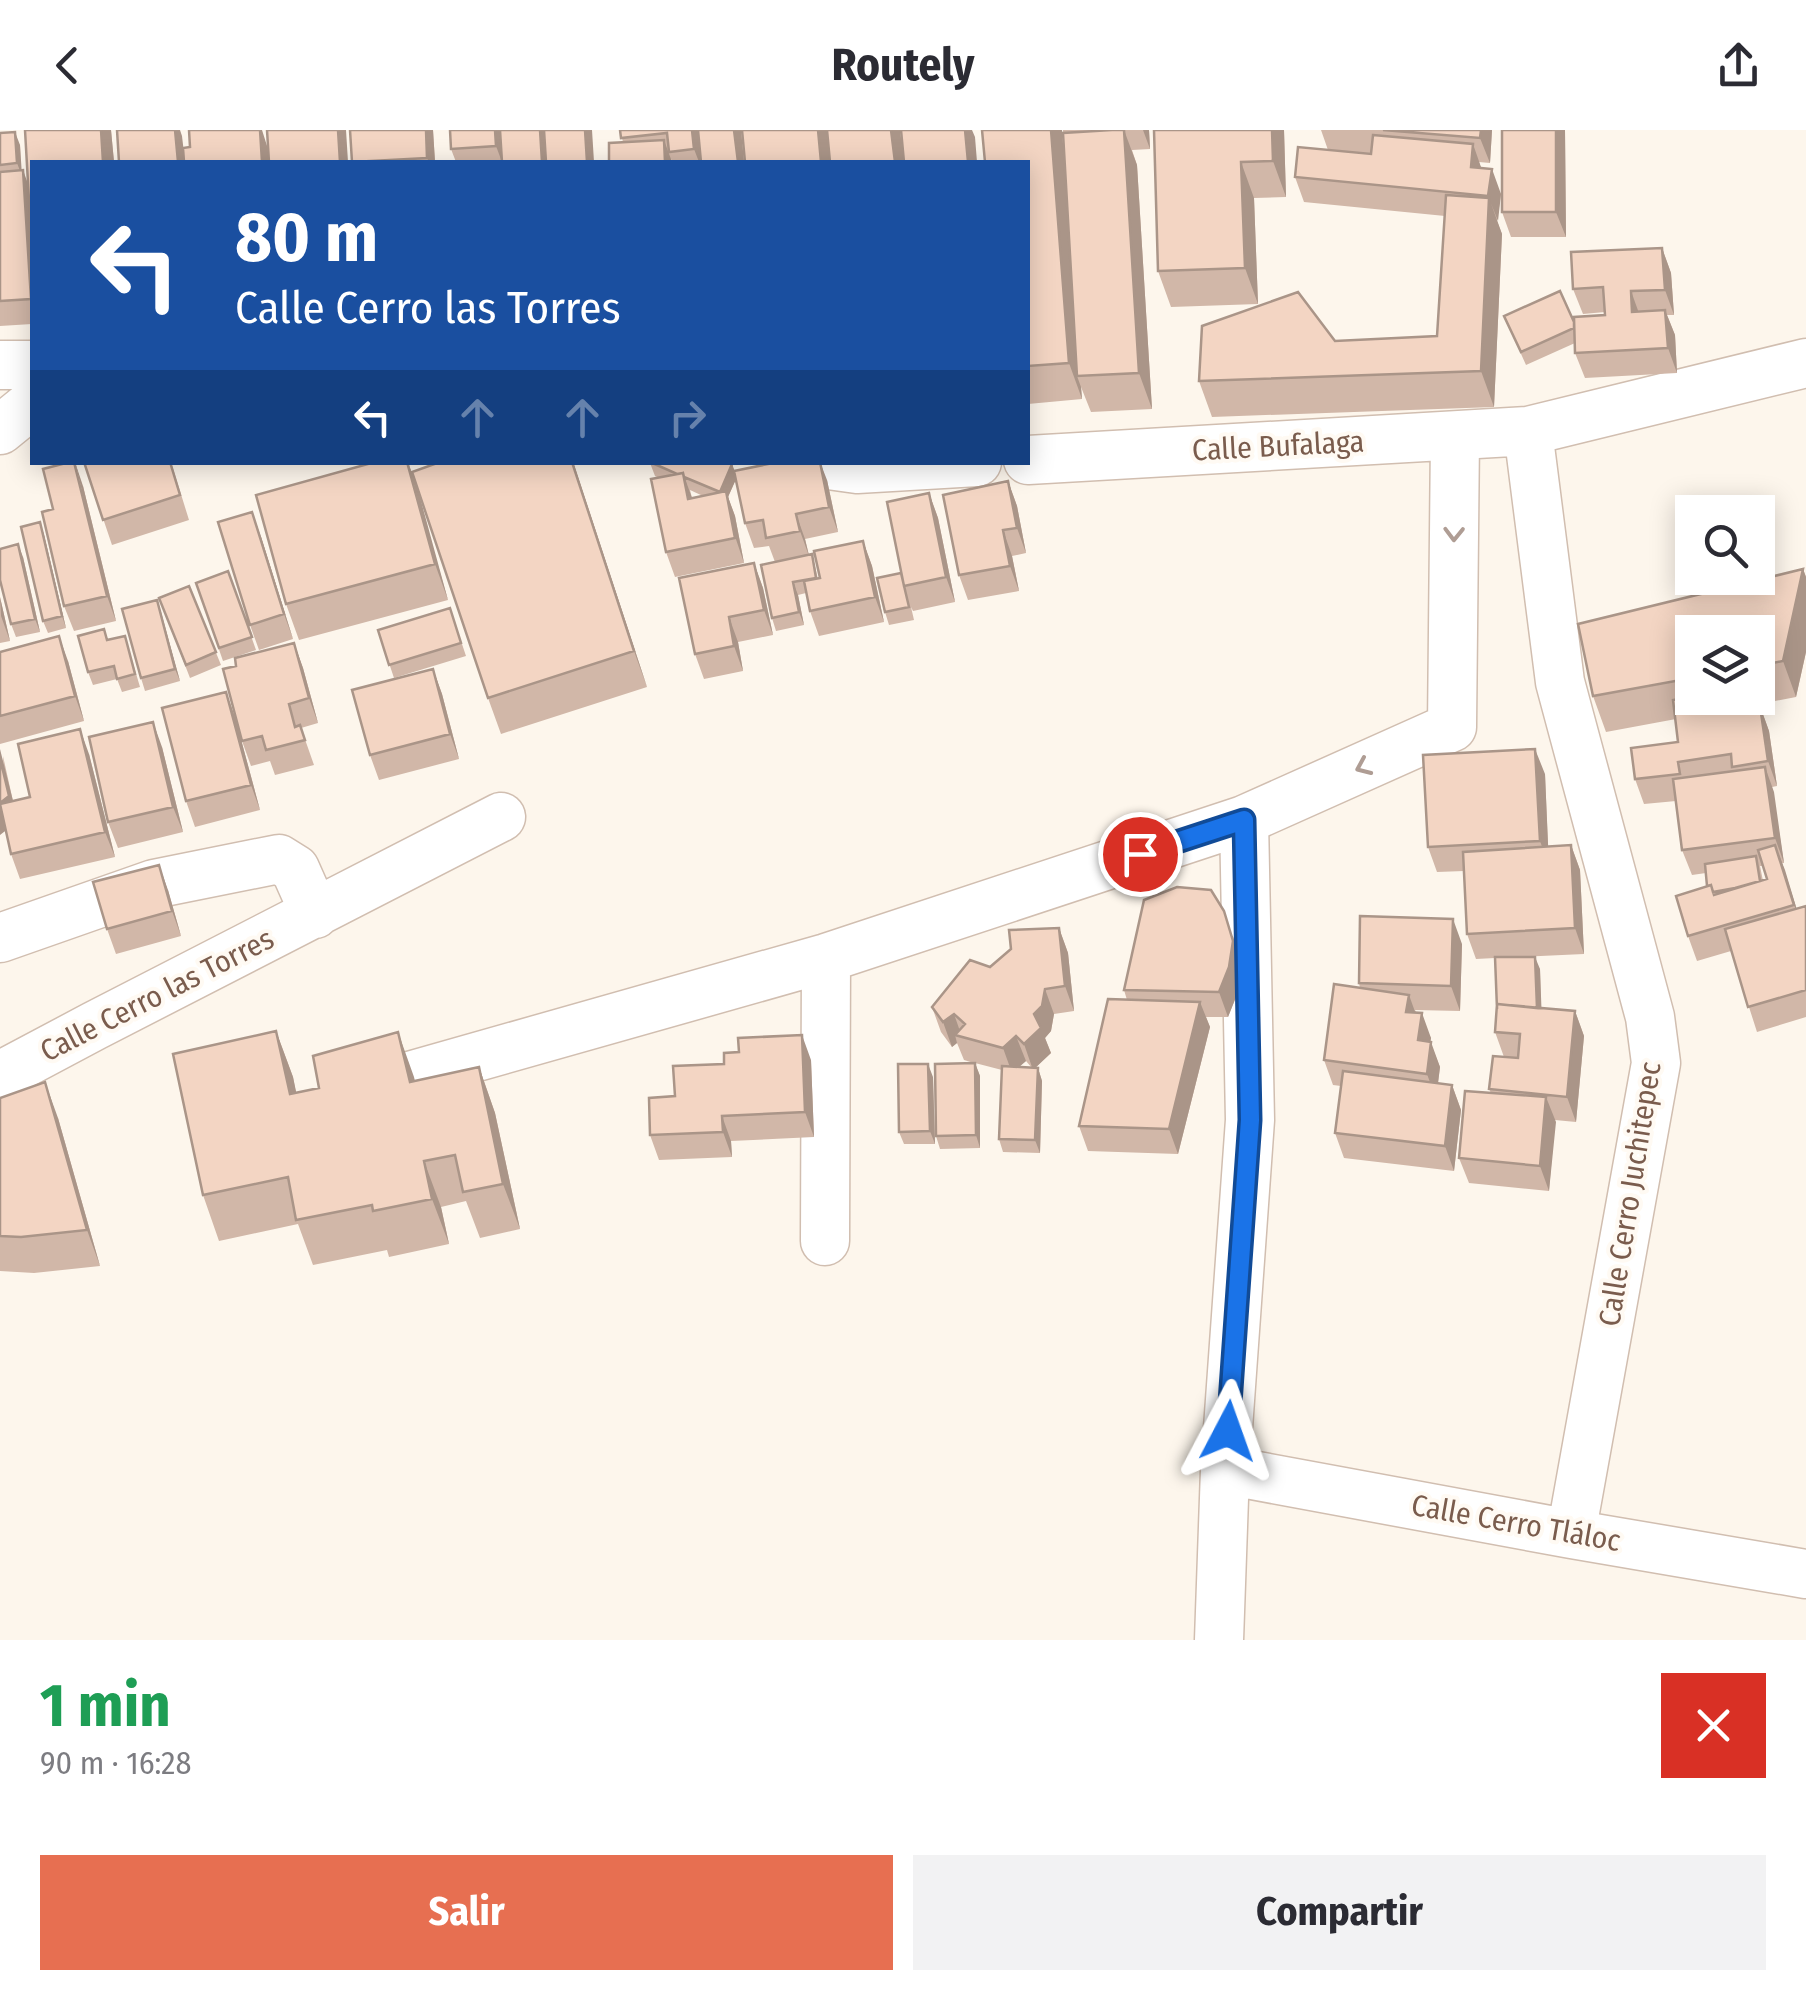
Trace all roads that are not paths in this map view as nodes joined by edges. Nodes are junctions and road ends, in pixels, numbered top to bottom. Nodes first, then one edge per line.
1 (0, 364) edge
2 (1806, 364) edge
3 (30, 365) edge
4 (30, 406) edge
5 (0, 430) edge
6 (1528, 431) junction
7 (1455, 437) junction
8 (1030, 460) edge
9 (828, 465) edge
10 (926, 465) edge
11 (501, 817) dead end
12 (1244, 820) junction
13 (315, 914) junction
14 (0, 938) edge
15 (826, 958) junction
16 (0, 1076) edge
17 (316, 1103) edge
18 (824, 1241) dead end
19 (1226, 1470) junction
20 (1571, 1534) junction
21 (1806, 1574) edge
22 (1219, 1640) edge

1 - 3 street
2 - 6 street
4 - 5 street
6 - 7 street, Calle Bufalaga
6 - 20 street, Calle Cerro Juchitepec
7 - 8 street, Calle Bufalaga
7 -> 12 street
9 - 10 street
11 - 13 street, Calle Cerro las Torres
12 - 15 street
12 - 19 street
13 - 14 street
13 - 16 street, Calle Cerro las Torres
15 - 17 street
15 - 18 street
19 - 20 street, Calle Cerro Tláloc
19 - 22 street
20 - 21 street, Calle Cerro Tláloc

